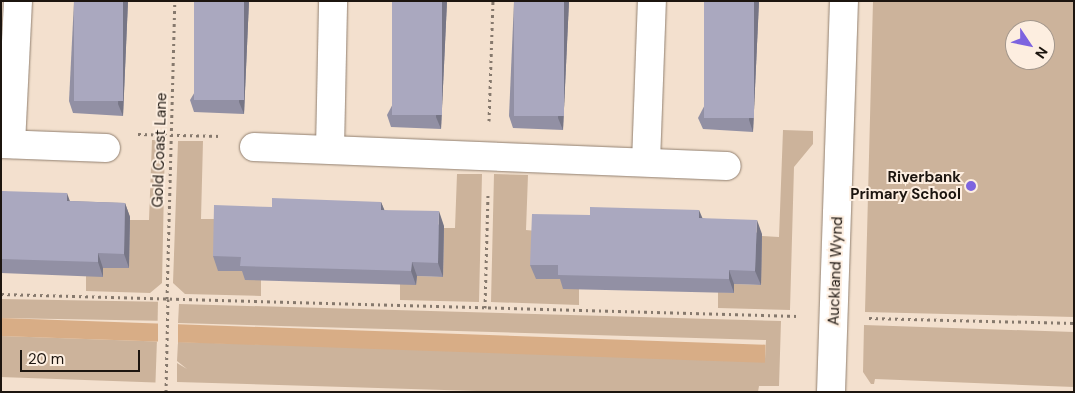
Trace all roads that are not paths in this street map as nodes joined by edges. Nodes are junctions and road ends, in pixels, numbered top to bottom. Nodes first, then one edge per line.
1 (18, 1) edge
2 (334, 1) edge
3 (652, 1) edge
4 (844, 1) edge
5 (6, 144) edge
6 (254, 147) road end
7 (106, 148) road end
8 (330, 149) junction
9 (646, 162) junction
10 (727, 166) dead end
11 (832, 392) edge

1 - 5 street
2 - 8 street
3 - 9 street
4 - 11 street, Auckland Wynd
5 - 7 street
6 - 8 street
8 - 9 street
9 - 10 street

